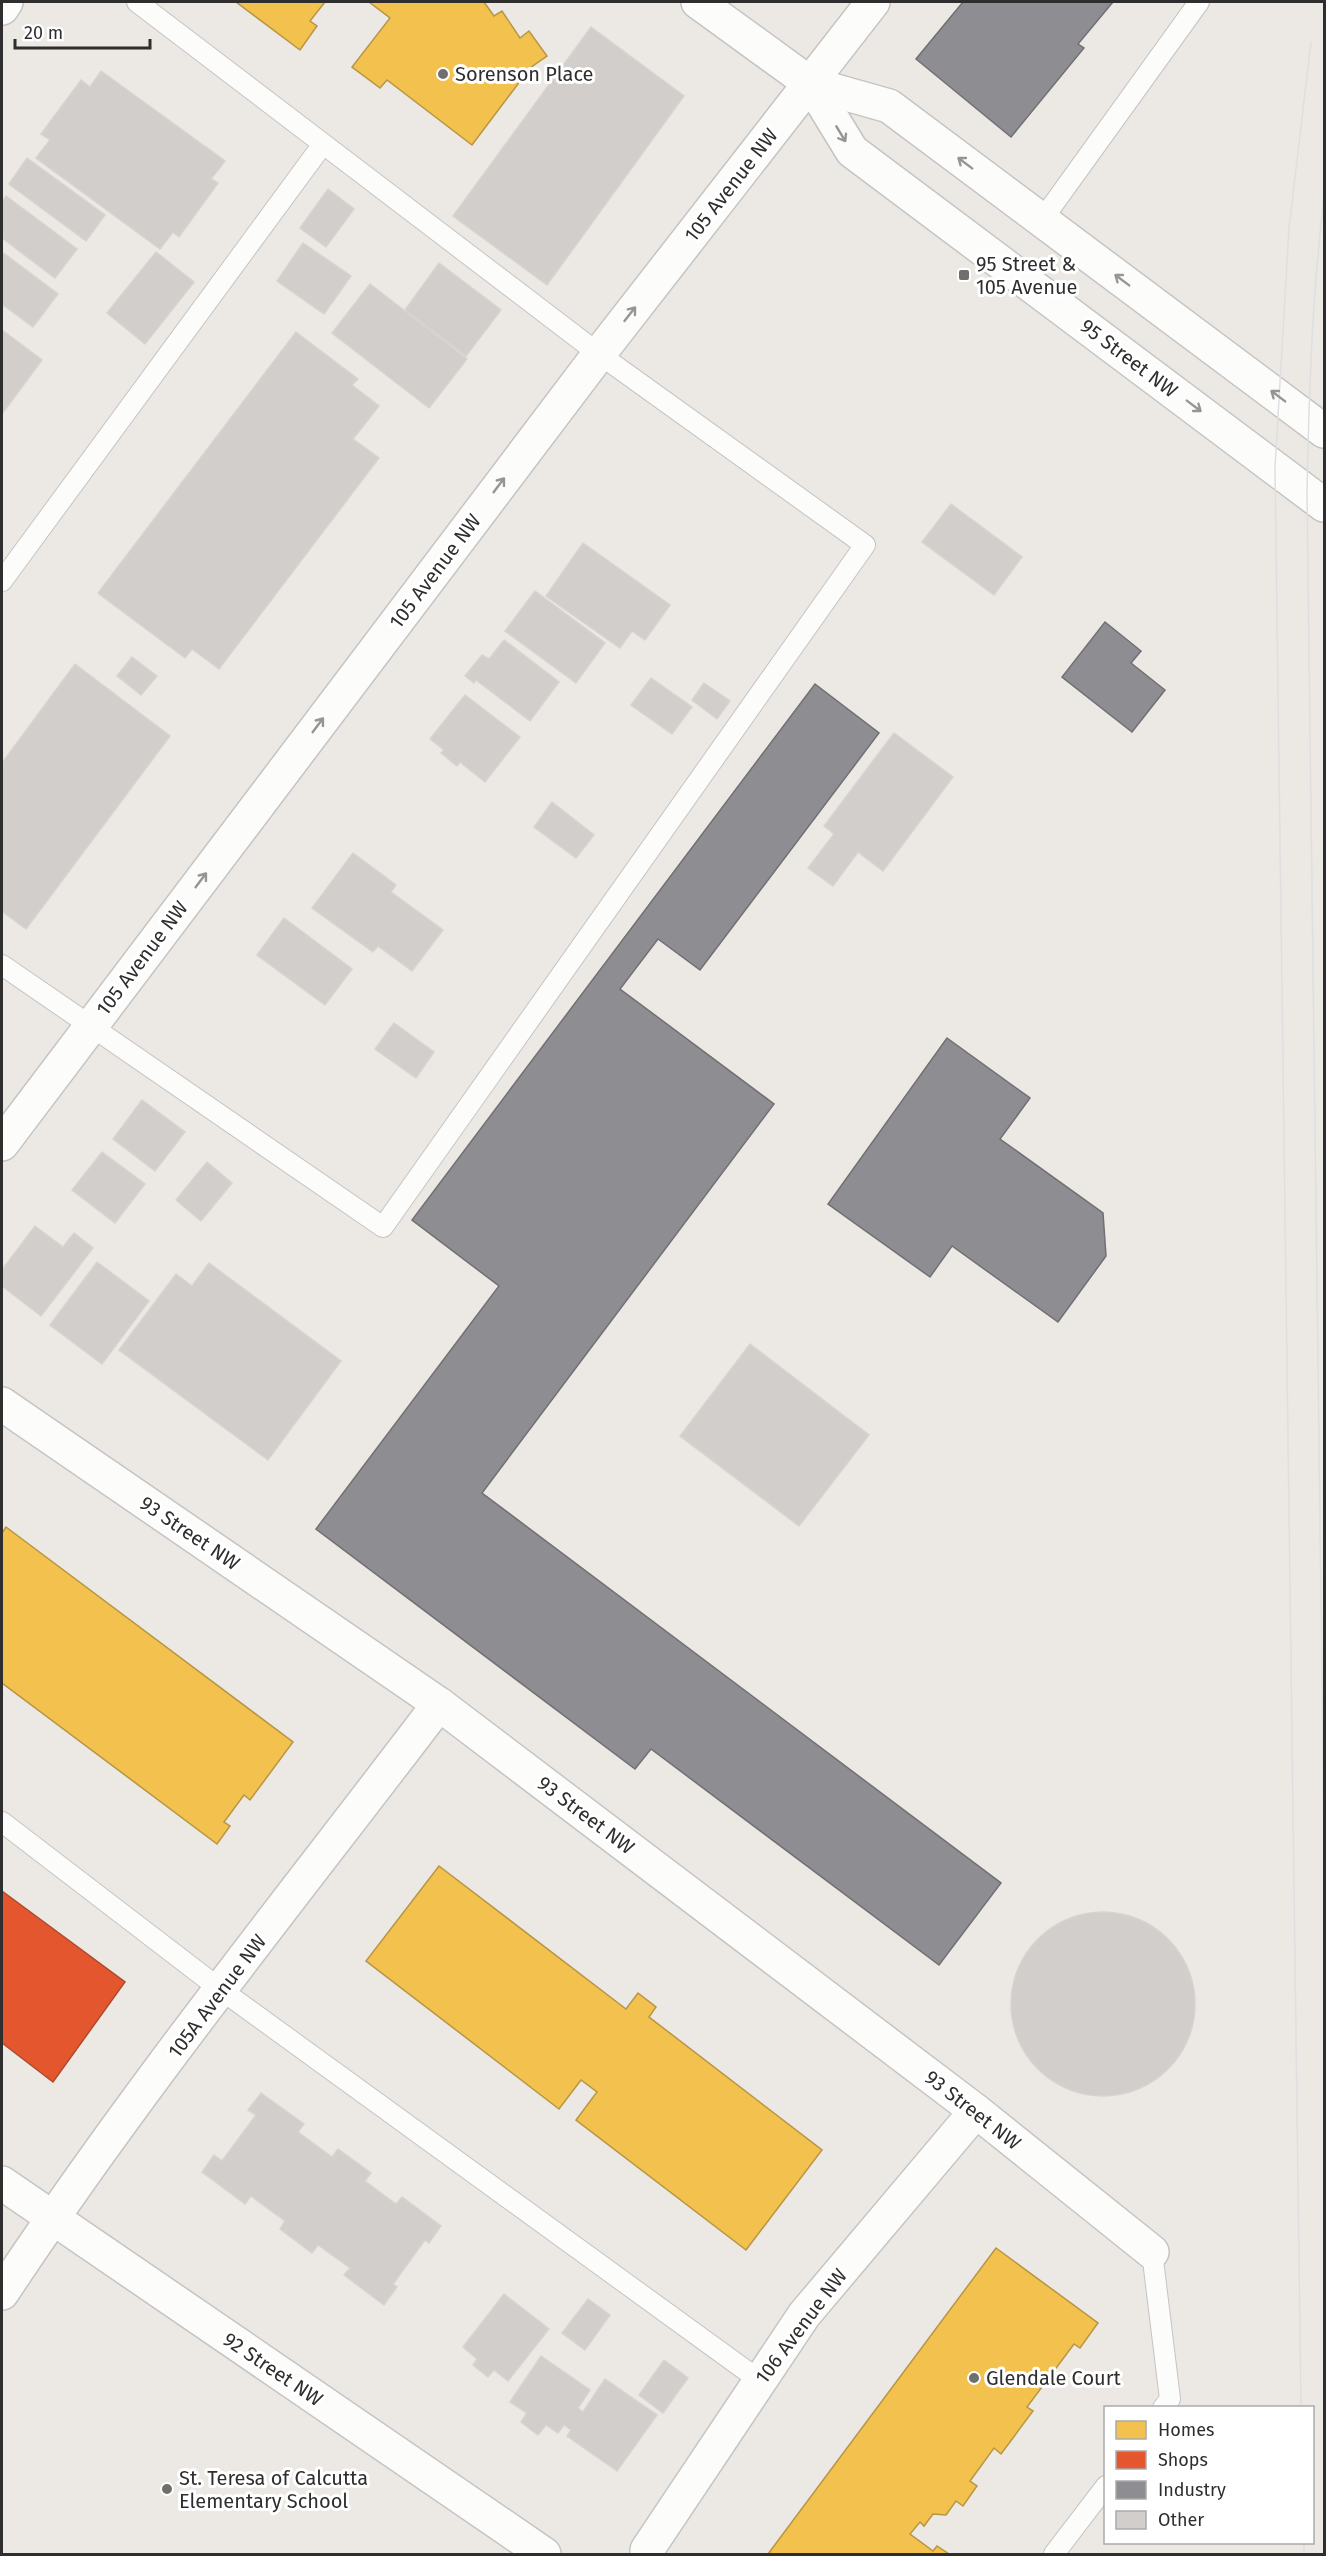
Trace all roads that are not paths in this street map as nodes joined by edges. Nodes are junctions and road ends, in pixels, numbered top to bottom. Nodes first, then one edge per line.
1 (6, 2) edge
2 (137, 2) edge
3 (698, 2) edge
4 (873, 2) edge
5 (1198, 2) edge
6 (2, 8) edge
7 (811, 84) junction
8 (323, 144) junction
9 (1042, 220) junction
10 (599, 354) junction
11 (1324, 431) edge
12 (1324, 505) edge
13 (2, 581) edge
14 (2, 965) edge
15 (89, 1027) junction
16 (2, 1144) edge
17 (2, 1404) edge
18 (439, 1704) junction
19 (2, 1822) edge
20 (220, 1989) junction
21 (976, 2111) junction
22 (2, 2183) edge
23 (53, 2218) junction
24 (1152, 2252) joint
25 (2, 2293) edge
26 (759, 2380) junction
27 (1165, 2406) edge
28 (1104, 2489) edge
29 (544, 2554) edge
30 (647, 2554) edge
31 (1054, 2554) edge

1 - 6 street
2 - 8 lane
3 - 7 street, 95 Street NW
4 - 7 street, 105 Avenue NW
5 - 9 lane
9 -> 7 street, 95 Street NW
10 -> 7 street, 105 Avenue NW
7 -> 12 street, 95 Street NW
8 - 10 lane
8 - 13 lane
11 -> 9 street, 95 Street NW
15 -> 10 street, 105 Avenue NW
10 - 15 lane
14 - 15 lane
15 - 16 street, 105 Avenue NW
17 - 18 street, 93 Street NW
18 - 20 street, 105A Avenue NW
18 - 21 street, 93 Street NW
19 - 20 lane
20 - 23 street, 105A Avenue NW
20 - 26 lane
21 - 24 street, 93 Street NW
21 - 26 street, 106 Avenue NW
22 - 23 street, 92 Street NW
23 - 25 street, 105A Avenue NW
23 - 29 street, 92 Street NW
24 - 27 lane
26 - 30 street, 106 Avenue NW
28 - 31 lane

